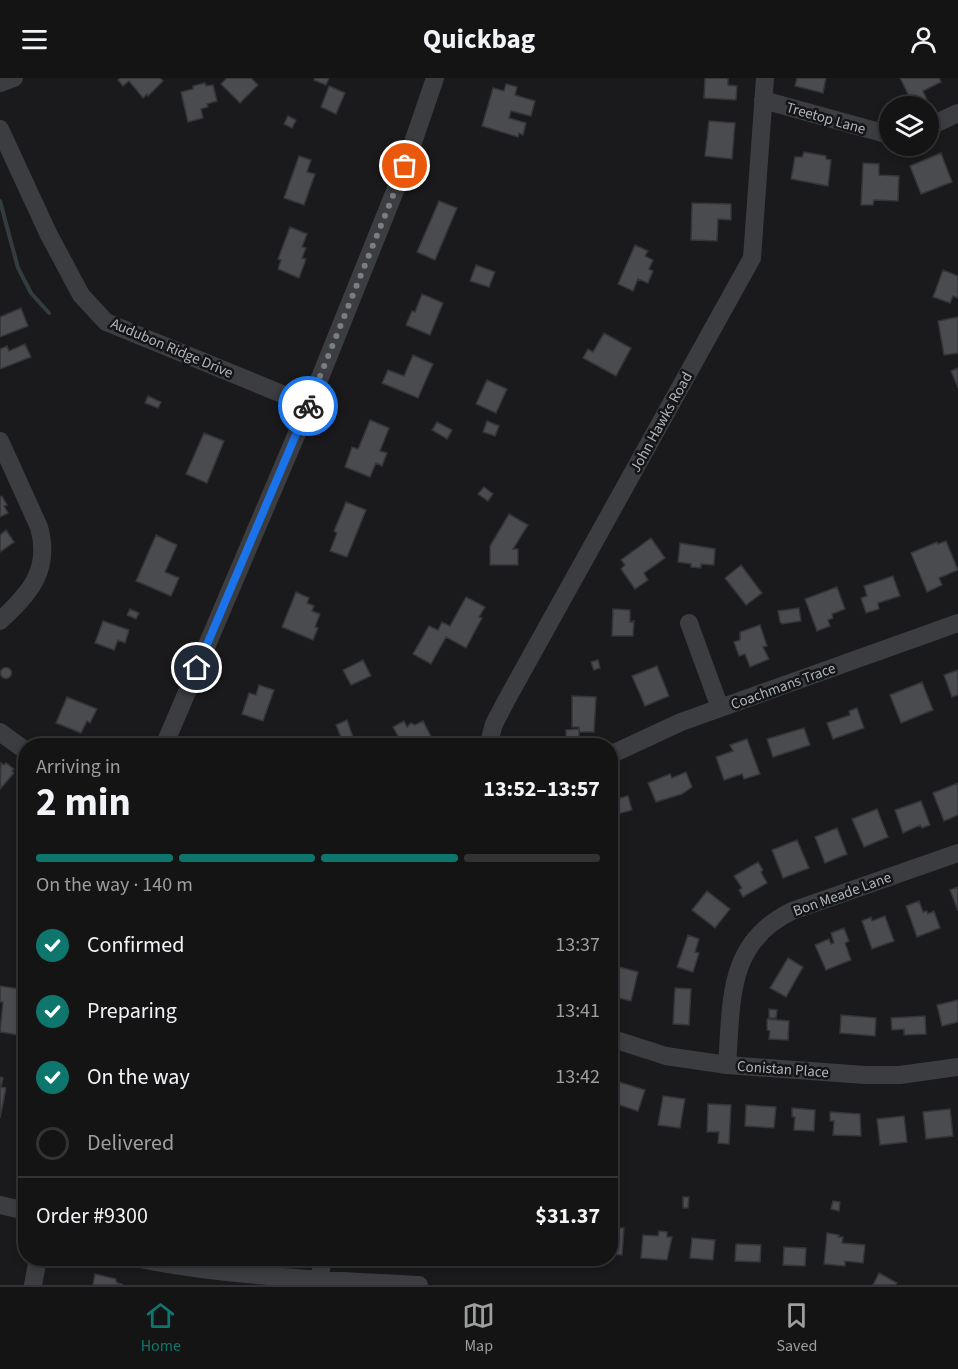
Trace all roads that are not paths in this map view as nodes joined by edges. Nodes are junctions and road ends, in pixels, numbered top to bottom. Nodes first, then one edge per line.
1 (14, 78) edge
2 (435, 78) edge
3 (765, 78) edge
4 (0, 83) edge
5 (763, 100) junction
6 (958, 113) edge
7 (939, 122) edge
8 (0, 129) edge
9 (879, 132) edge
10 (309, 405) junction
11 (0, 441) edge
12 (0, 621) edge
13 (689, 622) dead end
14 (958, 623) edge
15 (720, 708) junction
16 (0, 732) edge
17 (167, 738) edge
18 (490, 738) edge
19 (18, 745) edge
20 (618, 751) edge
21 (958, 853) edge
22 (618, 1041) edge
23 (727, 1065) junction
24 (958, 1067) edge
25 (0, 1205) edge
26 (18, 1209) edge
27 (37, 1266) edge
28 (179, 1266) edge
29 (321, 1266) edge
30 (318, 1282) edge
31 (33, 1285) edge
32 (419, 1285) edge

1 - 4 street
2 - 10 street
3 - 5 street, John Hawks Road
5 - 9 street, Treetop Lane
5 - 18 street, John Hawks Road
6 - 7 street
8 - 10 street, Audubon Ridge Drive
10 - 17 street
11 - 12 street
13 - 15 street
14 - 15 street, Coachmans Trace
15 - 20 street, Coachmans Trace
16 - 19 street
21 - 23 street, Bon Meade Lane
22 - 23 street, Conistan Place
23 - 24 street, Conistan Place
25 - 26 street
27 - 31 street
28 - 30 street
29 - 30 street
30 - 32 street

